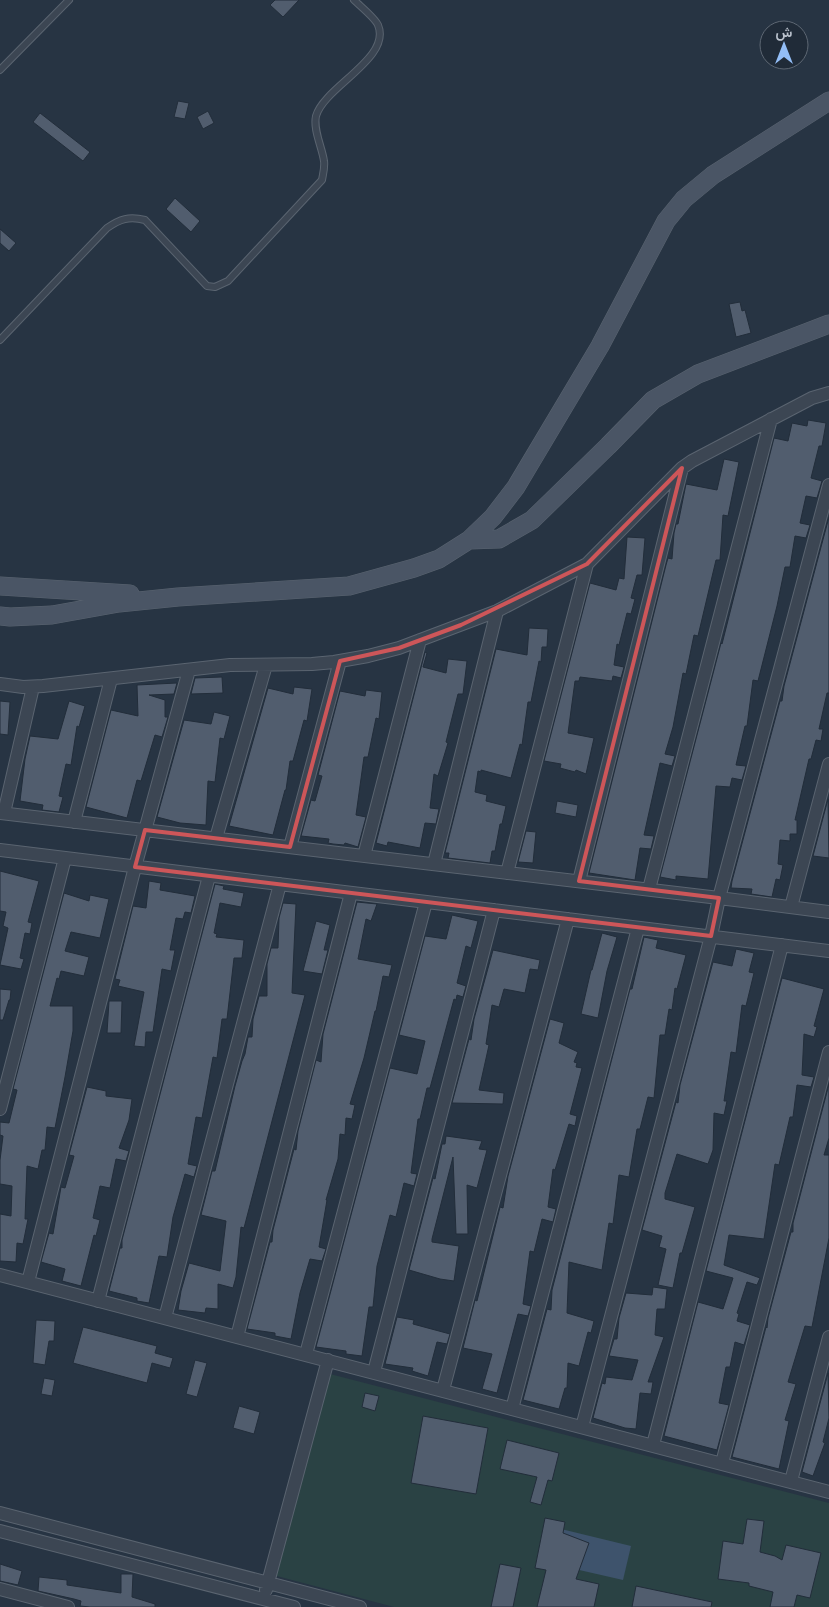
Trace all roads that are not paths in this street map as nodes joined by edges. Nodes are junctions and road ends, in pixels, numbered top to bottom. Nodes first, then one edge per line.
1 (69, 0) edge
2 (354, 0) edge
3 (0, 70) edge
4 (829, 101) edge
5 (829, 324) edge
6 (0, 340) edge
7 (829, 393) edge
8 (771, 419) junction
9 (682, 468) junction
10 (829, 485) edge
11 (469, 540) junction
12 (587, 564) junction
13 (0, 586) edge
14 (178, 597) junction
15 (498, 611) junction
16 (0, 616) edge
17 (420, 640) junction
18 (340, 661) junction
19 (266, 665) junction
20 (190, 670) junction
21 (111, 679) junction
22 (0, 684) edge
23 (34, 687) junction
24 (829, 764) edge
25 (2, 813) edge
26 (74, 822) junction
27 (145, 830) junction
28 (216, 838) junction
29 (290, 847) junction
30 (0, 850) edge
31 (364, 856) junction
32 (65, 858) junction
33 (434, 864) junction
34 (136, 867) junction
35 (507, 873) junction
36 (209, 876) junction
37 (579, 881) junction
38 (280, 884) junction
39 (649, 889) junction
40 (351, 893) junction
41 (719, 898) junction
42 (426, 902) junction
43 (791, 907) junction
44 (494, 910) junction
45 (829, 912) edge
46 (568, 919) junction
47 (638, 928) junction
48 (711, 936) junction
49 (782, 945) junction
50 (829, 951) edge
51 (829, 1052) edge
52 (0, 1108) edge
53 (0, 1275) edge
54 (28, 1282) junction
55 (98, 1301) junction
56 (166, 1318) junction
57 (237, 1337) junction
58 (829, 1337) edge
59 (306, 1354) junction
60 (328, 1360) junction
61 (374, 1372) junction
62 (443, 1390) junction
63 (512, 1409) junction
64 (582, 1427) junction
65 (653, 1445) junction
66 (722, 1463) junction
67 (791, 1481) junction
68 (829, 1492) edge
69 (0, 1513) edge
70 (0, 1531) edge
71 (181, 1560) junction
72 (176, 1576) junction
73 (268, 1583) junction
74 (0, 1589) edge
75 (263, 1603) edge
76 (68, 1607) edge
77 (294, 1607) edge
78 (360, 1607) edge

1 - 3 lane
2 - 6 lane
4 - 11 main road
5 - 11 main road
7 - 8 street
8 - 9 street
8 - 39 street
9 - 12 street
9 - 37 street
10 - 41 street
11 - 14 main road
12 - 15 street
12 - 35 street
13 - 14 main road
14 - 16 main road
15 - 17 street
15 - 33 street
17 - 18 street
17 - 31 street
18 - 19 street
18 - 29 street
19 - 20 street
19 - 28 street
20 - 21 street
20 - 27 street
21 - 23 street
21 - 26 street
22 - 23 street
23 - 25 street
24 - 43 street
25 - 26 street
26 - 27 street
27 - 28 street
27 - 34 street
28 - 29 street
29 - 31 street
30 - 32 street
31 - 33 street
32 - 34 street
32 - 52 street
33 - 35 street
34 - 36 street
34 - 54 street
35 - 37 street
36 - 38 street
36 - 55 street
37 - 39 street
38 - 40 street
38 - 56 street
39 - 41 street
40 - 42 street
40 - 57 street
41 - 43 street
41 - 48 street
42 - 44 street
42 - 59 street
43 - 45 street
44 - 46 street
44 - 61 street
46 - 47 street
46 - 62 street
47 - 48 street
47 - 63 street
48 - 49 street
48 - 64 street
49 - 50 street
49 - 65 street
51 - 66 street
53 - 54 street
54 - 55 street
55 - 56 street
56 - 57 street
57 - 59 street
58 - 67 street
59 - 60 street
60 - 61 street
60 - 73 street
61 - 62 street
62 - 63 street
63 - 64 street
64 - 65 street
65 - 66 street
66 - 67 street
67 - 68 street
69 - 71 street
70 - 72 street
71 - 72 street
71 - 73 street
72 - 75 street
73 - 75 street
73 - 78 street
74 - 76 street
75 - 77 street

